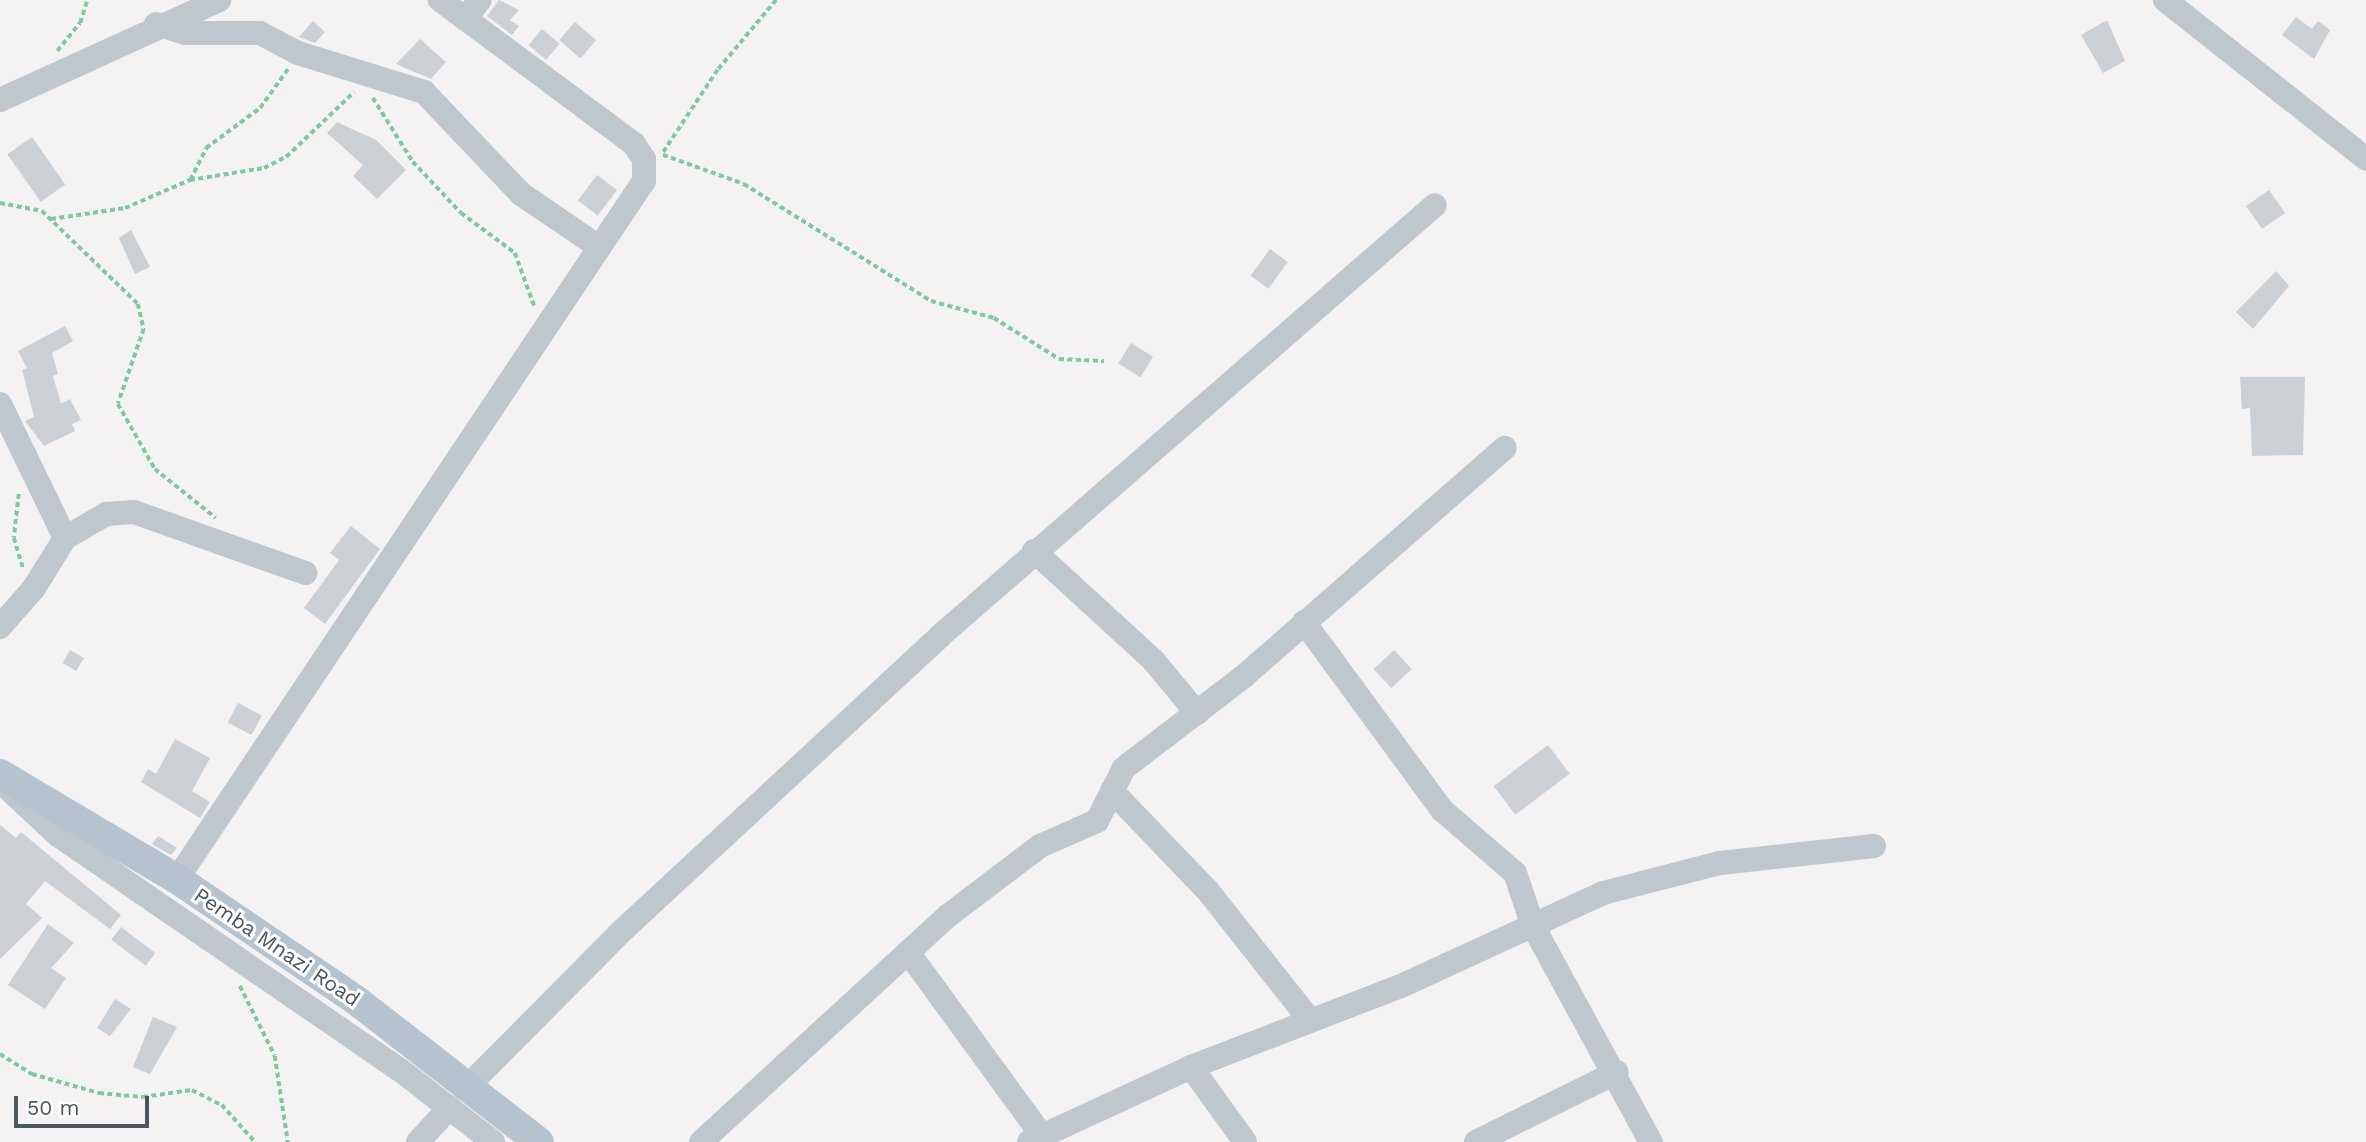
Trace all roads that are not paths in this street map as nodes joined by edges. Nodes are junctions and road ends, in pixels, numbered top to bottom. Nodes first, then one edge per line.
1 (219, 0) edge
2 (440, 0) edge
3 (2165, 0) edge
4 (473, 10) edge
5 (156, 24) junction
6 (0, 100) edge
7 (2366, 159) edge
8 (1435, 205) dead end
9 (599, 247) junction
10 (0, 404) edge
11 (1505, 448) dead end
12 (65, 538) junction
13 (1034, 551) junction
14 (305, 573) dead end
15 (1304, 622) junction
16 (0, 627) edge
17 (1197, 713) junction
18 (0, 774) edge
19 (0, 780) edge
20 (1112, 791) junction
21 (1874, 846) dead end
22 (177, 879) junction
23 (1533, 926) junction
24 (908, 952) junction
25 (1308, 1018) junction
26 (1191, 1067) junction
27 (1617, 1072) junction
28 (470, 1084) junction
29 (450, 1107) junction
30 (1036, 1139) edge
31 (418, 1142) edge
32 (493, 1142) edge
33 (539, 1142) edge
34 (701, 1142) edge
35 (1245, 1142) edge
36 (1476, 1142) edge
37 (1651, 1142) edge

1 - 5 street
2 - 4 street
3 - 7 street
4 - 9 street
5 - 6 street
5 - 9 street
8 - 13 street
9 - 22 street
10 - 12 street
11 - 15 street
12 - 14 street
12 - 16 street
13 - 17 street
13 - 28 street
15 - 17 street
15 - 23 street
17 - 20 street
18 - 22 main road, Pemba Mnazi Road
19 - 29 street
20 - 24 street
20 - 25 street
21 - 23 street
22 - 28 main road, Pemba Mnazi Road
23 - 25 street
23 - 27 street
24 - 30 street
24 - 34 street
25 - 26 street
26 - 30 street
26 - 35 street
27 - 36 street
27 - 37 street
28 - 33 main road, Pemba Mnazi Road
29 - 31 street
29 - 32 street

